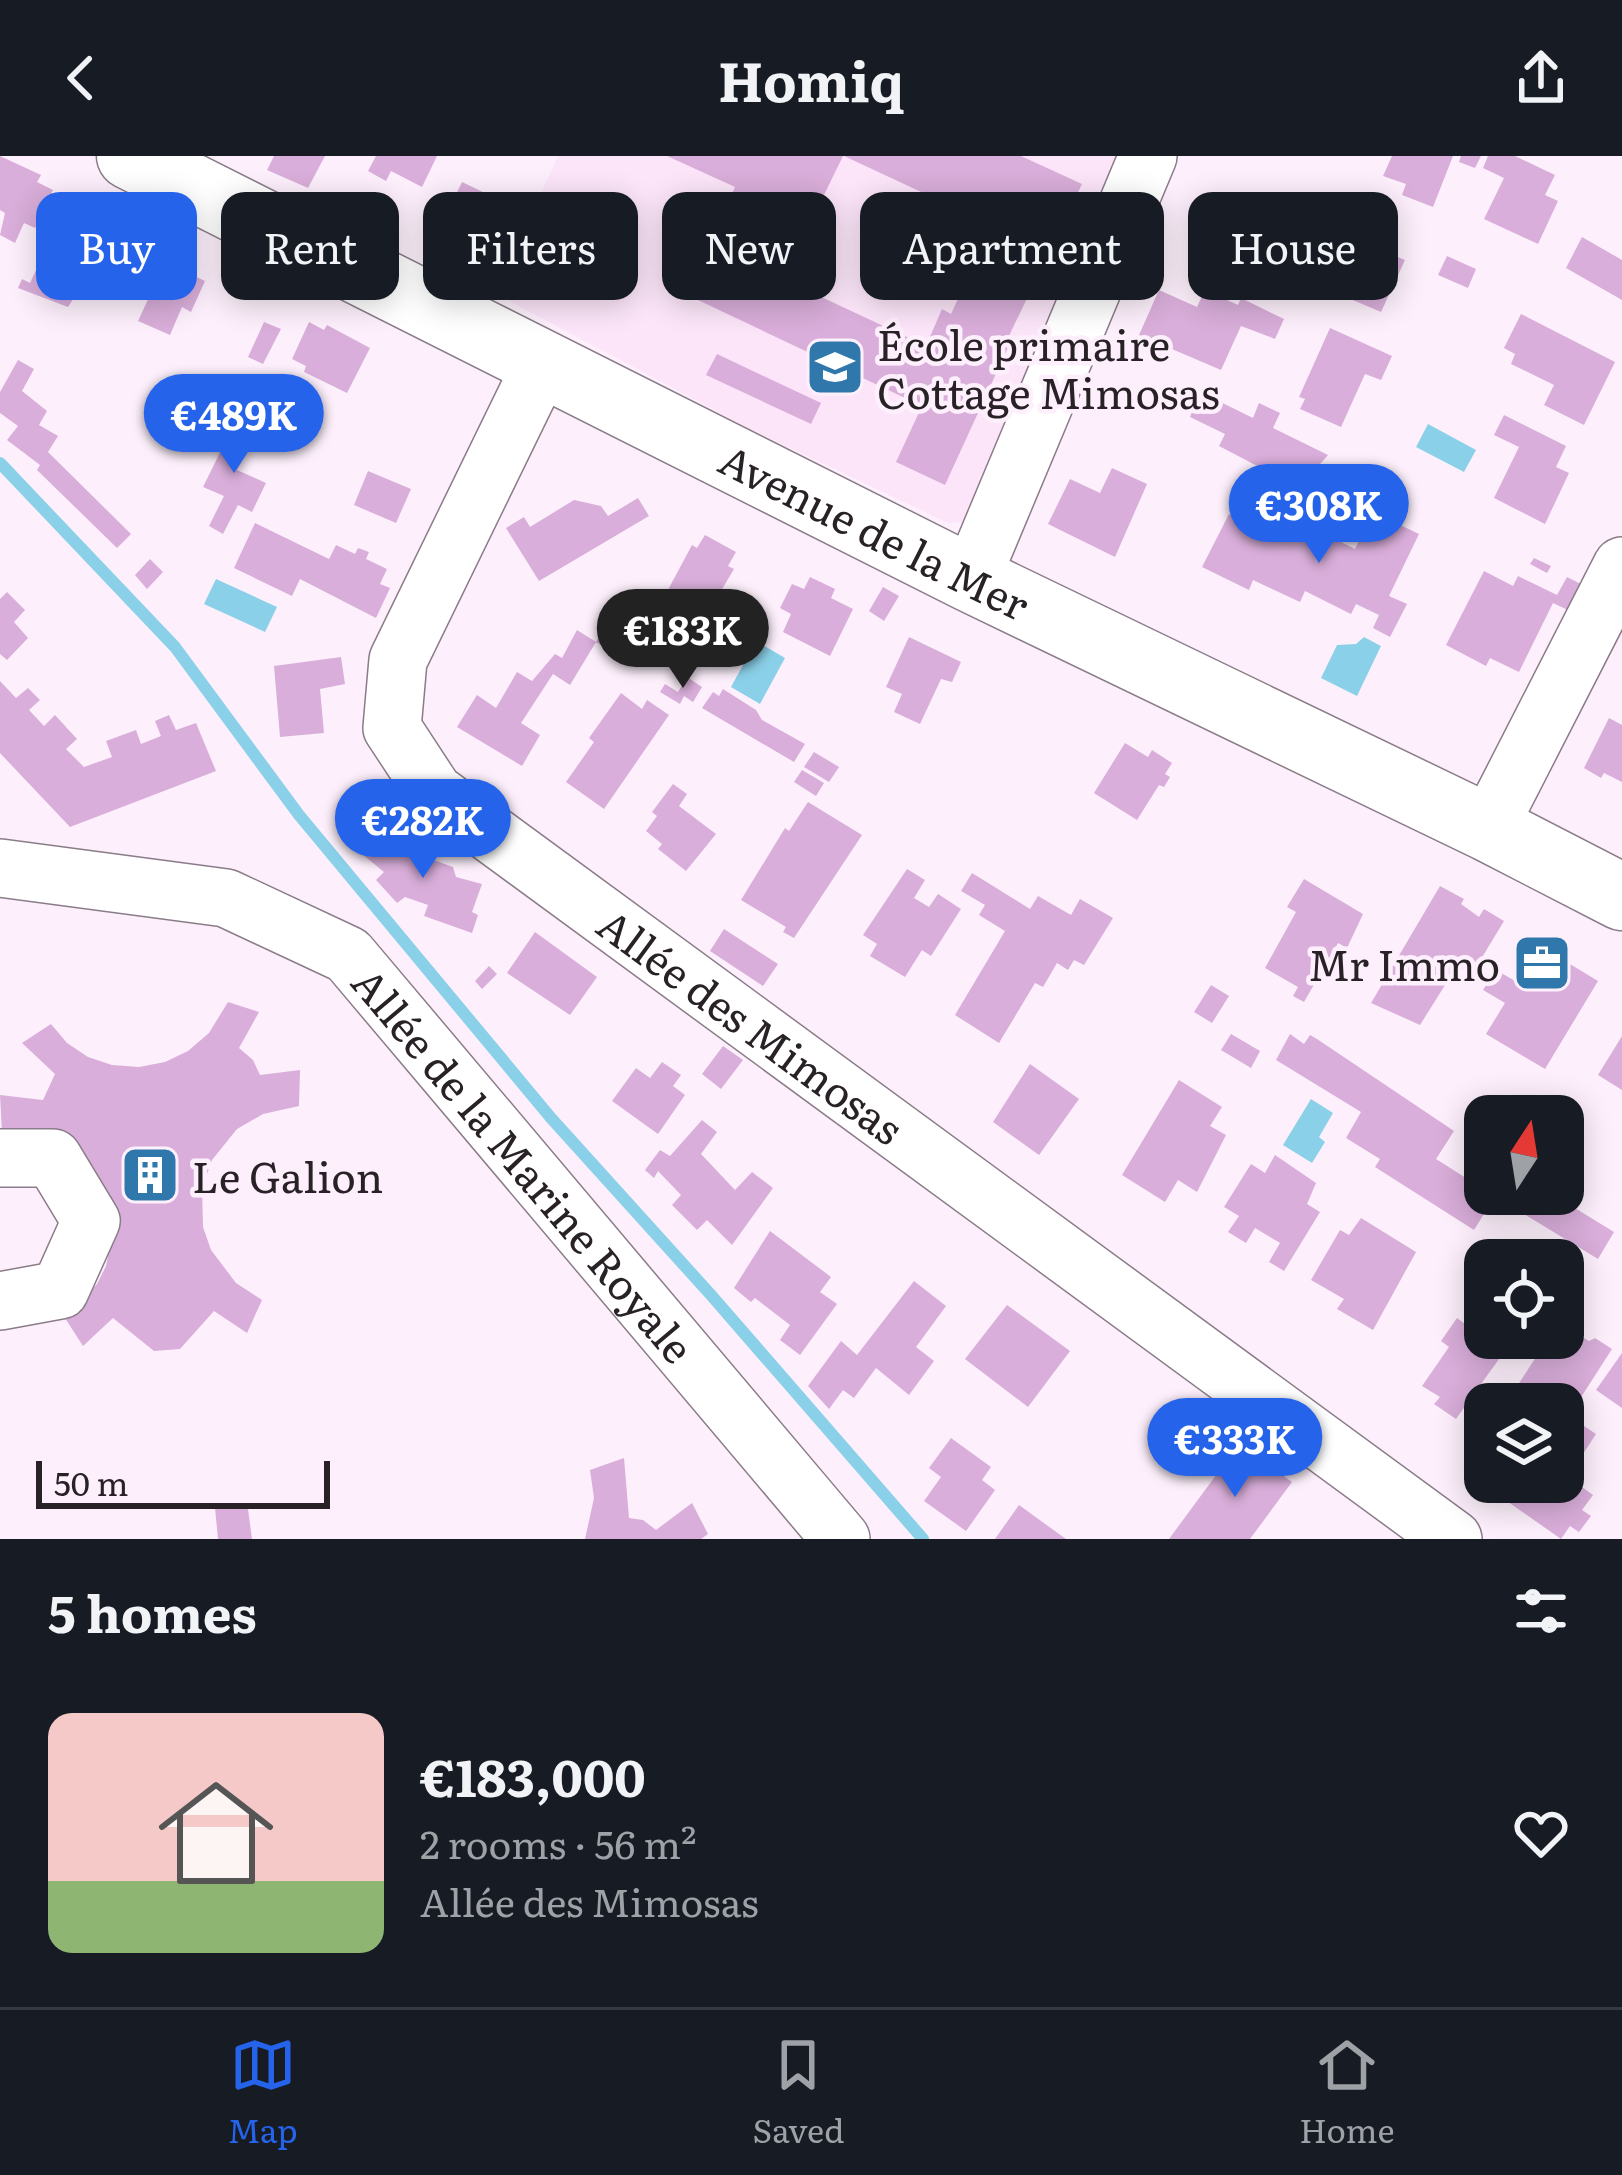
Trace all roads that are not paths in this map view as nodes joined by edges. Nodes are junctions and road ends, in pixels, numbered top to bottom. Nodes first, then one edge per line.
1 (130, 156) edge
2 (1148, 156) edge
3 (543, 362) junction
4 (1622, 566) edge
5 (970, 579) junction
6 (1488, 828) junction
7 (0, 868) edge
8 (1622, 897) edge
9 (0, 1158) edge
10 (0, 1301) edge
11 (841, 1539) edge
12 (1453, 1539) edge

1 - 3 main road, Avenue de la Mer
2 - 5 street
3 - 5 main road, Avenue de la Mer
3 - 12 street, Allée des Mimosas
4 - 6 street
5 - 6 main road, Avenue de la Mer
6 - 8 main road, Avenue de la Mer
7 - 11 street, Allée de la Marine Royale
9 - 10 street

